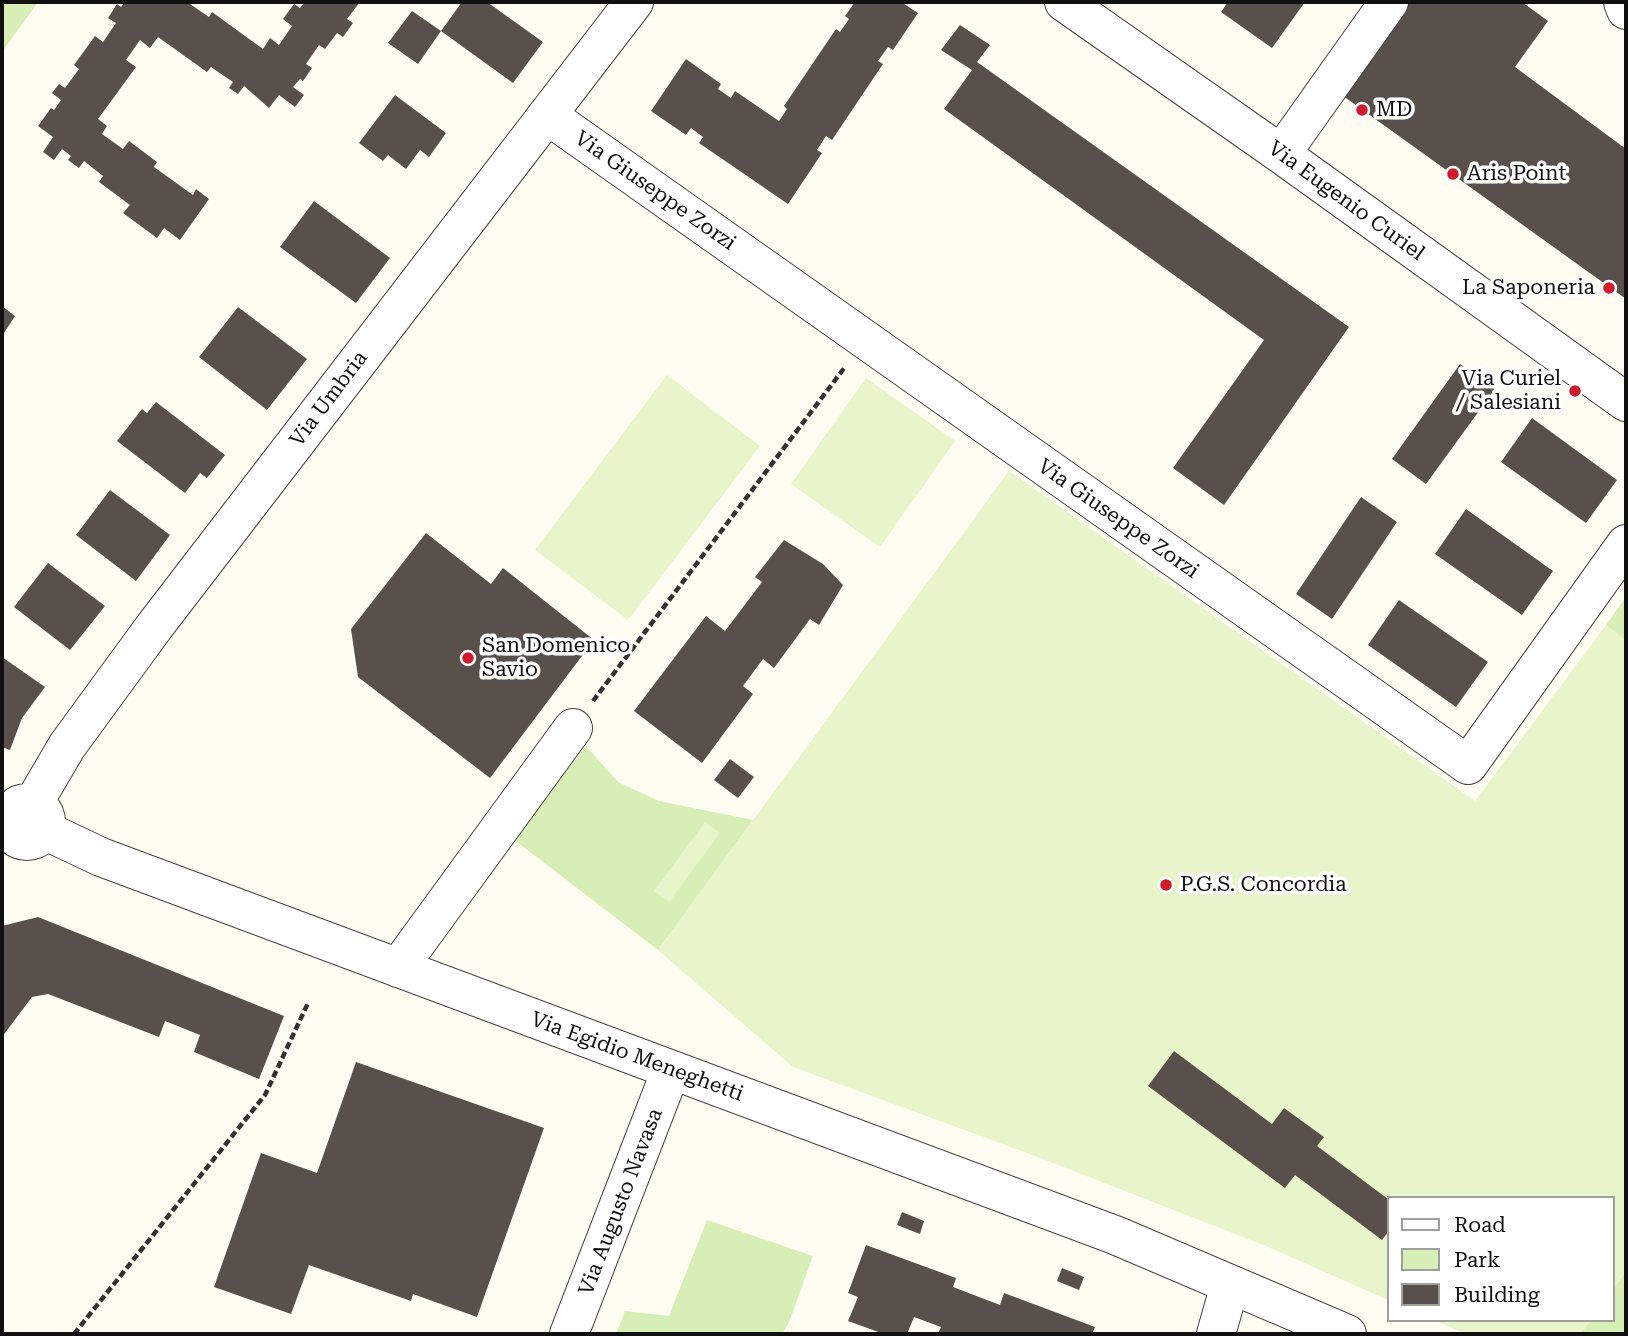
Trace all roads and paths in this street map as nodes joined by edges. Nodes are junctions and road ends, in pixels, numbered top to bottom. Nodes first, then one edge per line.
1 (634, 2) edge
2 (1064, 2) edge
3 (1389, 2) edge
4 (1623, 2) edge
5 (1626, 10) edge
6 (547, 115) junction
7 (1281, 154) junction
8 (850, 360) dead end
9 (1626, 402) edge
10 (1626, 544) edge
11 (573, 728) joint
12 (18, 823) edge
13 (398, 968) junction
14 (308, 1003) dead end
15 (671, 1070) junction
16 (1230, 1285) junction
17 (74, 1334) edge
18 (569, 1334) edge
19 (1216, 1334) edge
20 (1348, 1334) edge

1 - 6 street, Via Umbria
2 - 7 street, Via Eugenio Curiel
3 - 7 street
4 - 5 street
6 - 10 street, Via Giuseppe Zorzi
6 - 12 street, Via Umbria
7 - 9 street, Via Eugenio Curiel
8 - 11 path
11 - 13 street
12 - 13 street, Via Egidio Meneghetti
13 - 15 street, Via Egidio Meneghetti
14 - 17 path
15 - 16 street, Via Egidio Meneghetti
15 - 18 street, Via Augusto Navasa
16 - 19 street
16 - 20 street, Via Egidio Meneghetti

